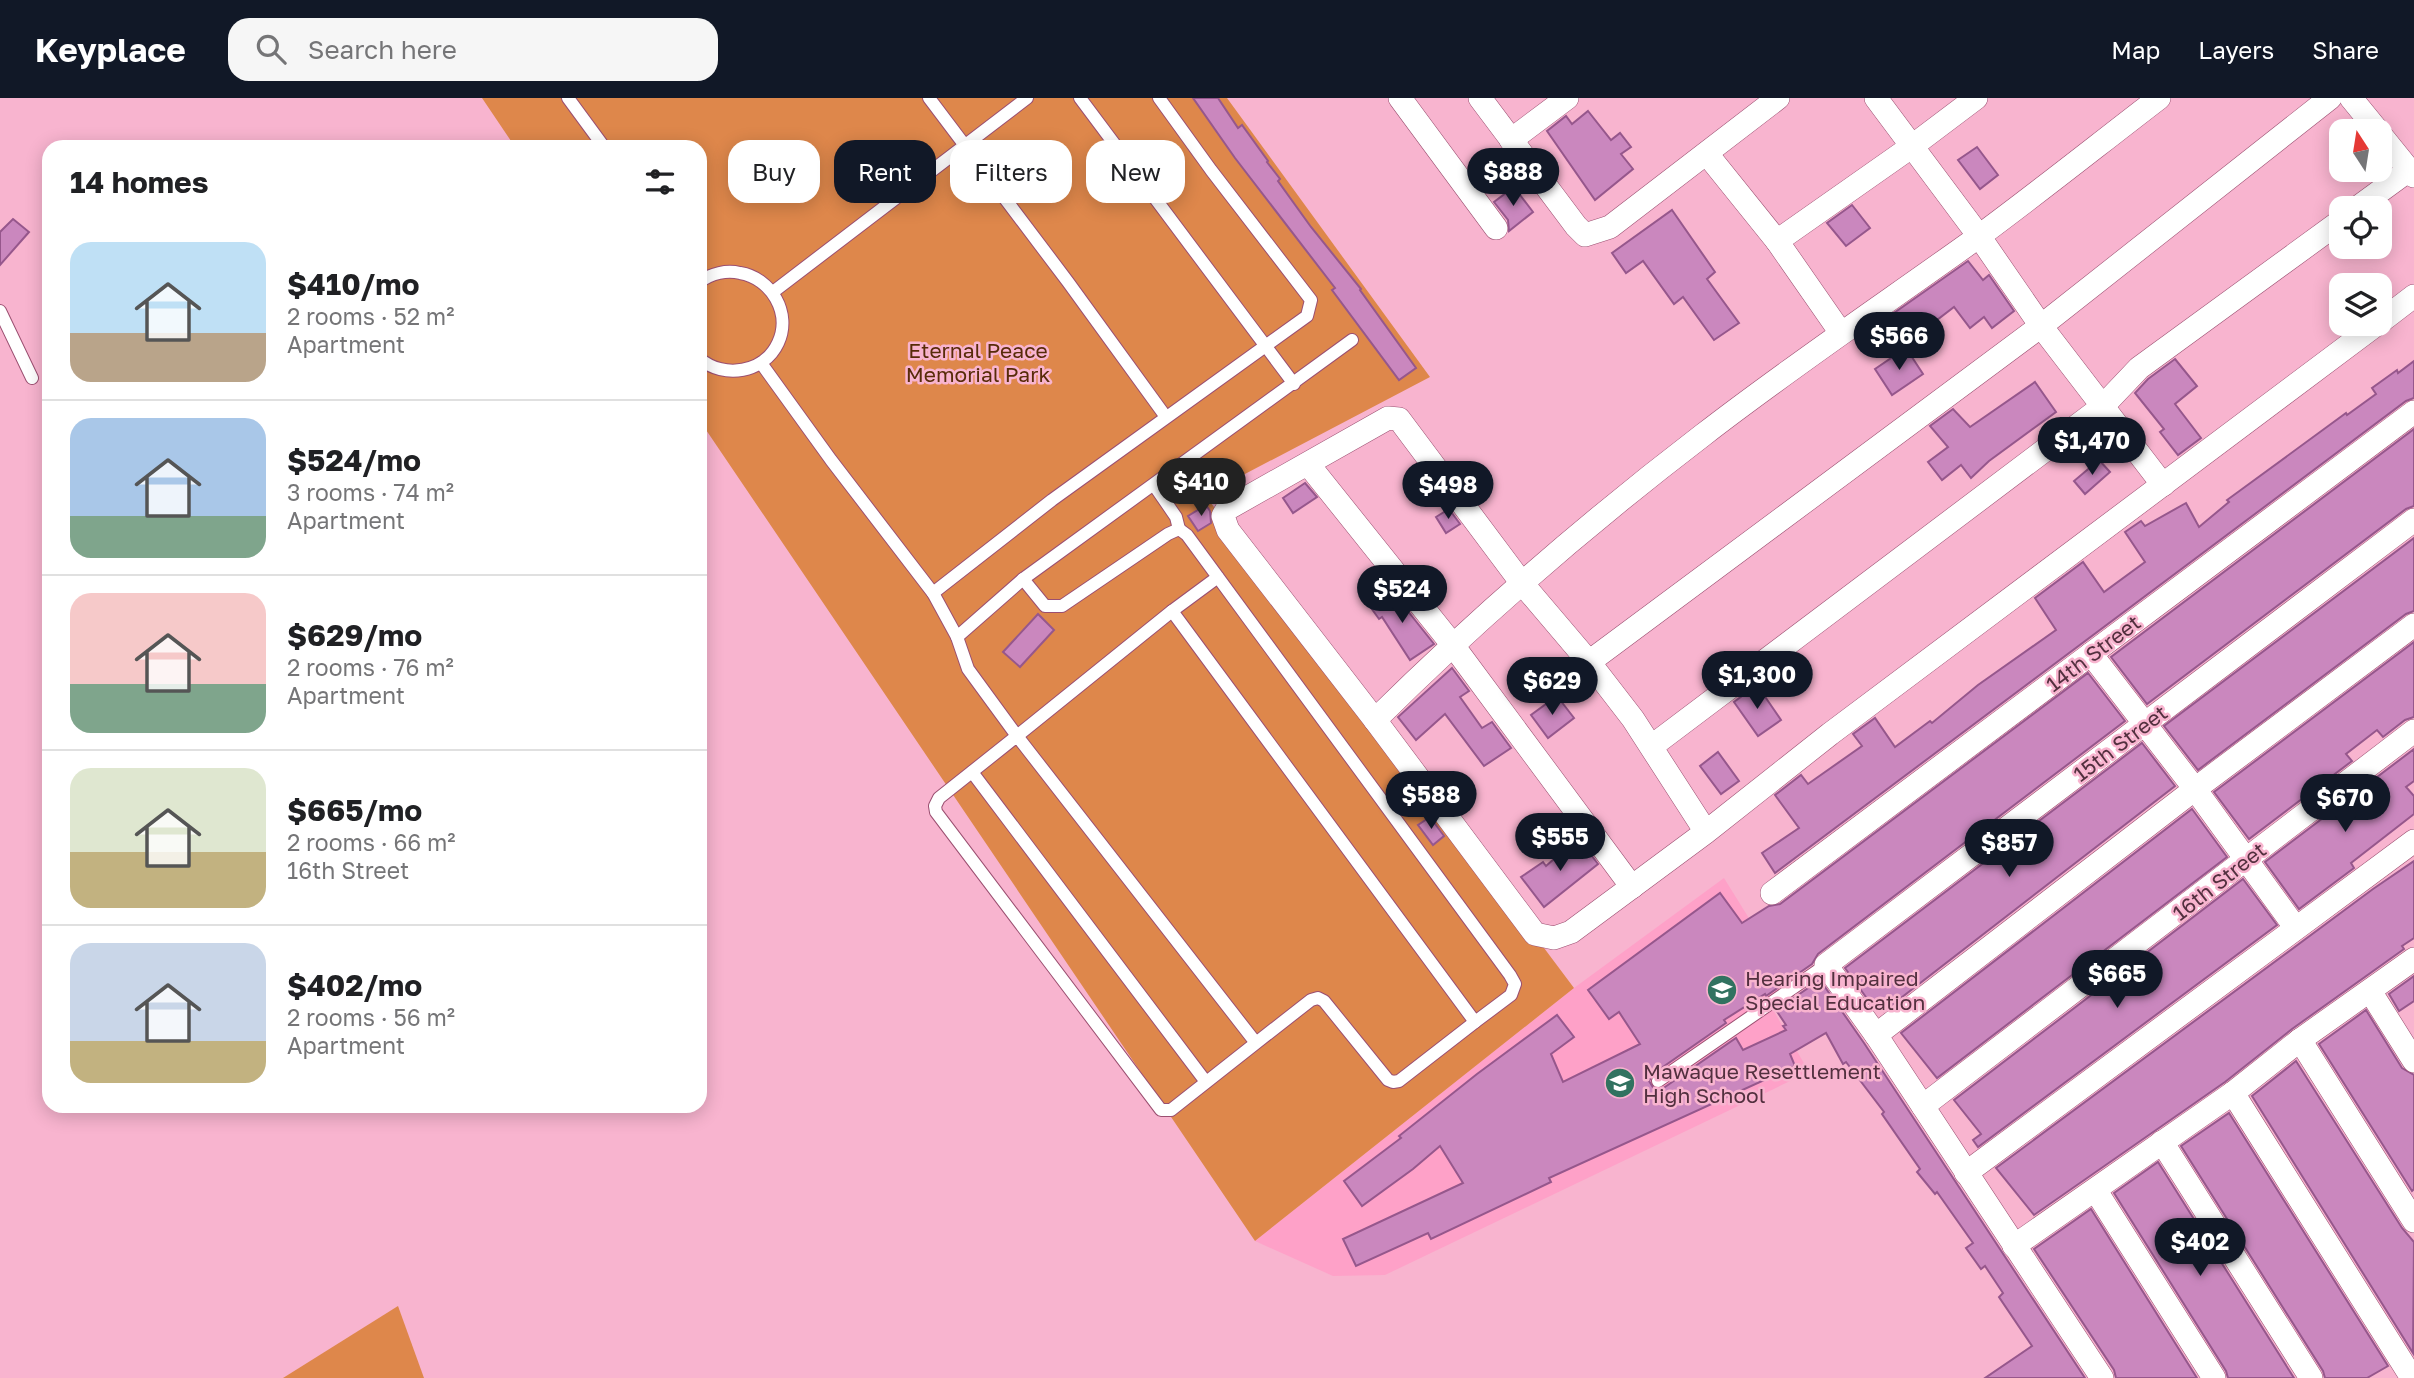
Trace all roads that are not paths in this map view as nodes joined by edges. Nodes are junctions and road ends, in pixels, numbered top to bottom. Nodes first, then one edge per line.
1 (568, 98) edge
2 (929, 98) edge
3 (1027, 98) edge
4 (1080, 98) edge
5 (1159, 98) edge
6 (1400, 98) edge
7 (1480, 98) edge
8 (1567, 98) edge
9 (1778, 98) edge
10 (1876, 98) edge
11 (1976, 98) edge
12 (2159, 98) edge
13 (2330, 98) edge
14 (2351, 98) edge
15 (2368, 119) edge
16 (599, 140) edge
17 (960, 140) edge
18 (971, 140) edge
19 (1511, 140) junction
20 (1911, 147) junction
21 (2392, 149) edge
22 (1707, 154) junction
23 (950, 156) edge
24 (2412, 173) edge
25 (2376, 196) edge
26 (1008, 203) edge
27 (1496, 228) dead end
28 (2329, 229) edge
29 (1979, 236) junction
30 (1777, 242) junction
31 (707, 277) edge
32 (773, 292) junction
33 (2414, 296) edge
34 (0, 311) edge
35 (2392, 313) edge
36 (2041, 326) junction
37 (1841, 333) junction
38 (2362, 336) edge
39 (1352, 340) dead end
40 (1266, 346) junction
41 (761, 363) junction
42 (707, 365) edge
43 (32, 378) dead end
44 (1294, 384) junction
45 (2102, 407) junction
46 (2414, 412) edge
47 (1166, 417) junction
48 (1308, 464) junction
49 (1154, 485) junction
50 (2163, 485) junction
51 (2414, 520) edge
52 (1179, 529) junction
53 (1218, 577) junction
54 (1023, 579) junction
55 (1521, 582) junction
56 (933, 593) junction
57 (1172, 611) junction
58 (2414, 625) edge
59 (957, 637) junction
60 (1452, 644) junction
61 (2091, 654) junction
62 (1589, 662) junction
63 (1375, 720) junction
64 (2145, 723) junction
65 (2414, 731) edge
66 (1017, 736) junction
67 (1651, 746) junction
68 (972, 772) junction
69 (2195, 789) junction
70 (1706, 832) junction
71 (2414, 841) edge
72 (2246, 860) junction
73 (1632, 887) junction
74 (1772, 893) dead end
75 (2295, 927) junction
76 (2414, 959) edge
77 (1826, 965) junction
78 (2370, 991) junction
79 (1475, 1022) junction
80 (1876, 1035) junction
81 (2300, 1040) junction
82 (1256, 1043) junction
83 (2414, 1061) edge
84 (1658, 1081) dead end
85 (1206, 1082) junction
86 (2233, 1093) junction
87 (1923, 1106) junction
88 (2162, 1142) junction
89 (1966, 1173) junction
90 (2096, 1191) junction
91 (2414, 1220) edge
92 (2014, 1245) junction
93 (2102, 1378) edge
94 (2214, 1378) edge
95 (2311, 1378) edge
96 (2412, 1378) edge

1 - 16 lane
2 - 17 lane
3 - 18 lane
4 - 40 lane
5 - 40 lane
6 - 27 street
7 - 19 street
8 - 19 street
9 - 22 street
10 - 20 street
11 - 20 street
12 - 29 street
13 - 36 street
14 - 15 street
19 - 22 street
20 - 29 street
20 - 30 street
21 - 24 street
22 - 30 street
23 - 32 lane
24 - 25 street
26 - 47 lane
28 - 45 street
29 - 36 street
29 - 37 street
30 - 37 street
31 - 32 lane
32 - 41 lane
33 - 35 street
34 - 43 lane
36 - 45 street
36 - 62 street
37 - 55 street
38 - 50 street
39 - 44 lane
40 - 44 lane
40 - 47 lane
41 - 42 lane
41 - 56 lane
44 - 49 lane
45 - 50 street
45 - 67 street
46 - 61 street, 14th Street
47 - 56 lane
48 - 55 street
48 - 60 street
48 - 63 street
49 - 52 lane
49 - 54 lane
50 - 70 street
51 - 64 street, 15th Street
52 - 53 lane
52 - 54 lane
53 - 57 lane
53 - 79 lane
54 - 59 lane
55 - 60 street
55 - 62 street
56 - 59 lane
57 - 66 lane
57 - 79 lane
58 - 69 street
59 - 66 lane
60 - 63 street
60 - 73 street
61 - 64 street
61 - 74 street, 14th Street
62 - 67 street
63 - 73 street
64 - 69 street
64 - 77 street, 15th Street
65 - 72 street, 16th Street
66 - 68 lane
66 - 82 lane
67 - 70 street
68 - 85 lane
68 - 85 lane
69 - 72 street
69 - 80 street
70 - 73 street
71 - 75 street
72 - 75 street
72 - 87 street, 16th Street
75 - 89 street
76 - 78 street
77 - 80 street
77 - 84 lane
78 - 81 street
78 - 83 street
79 - 82 lane
80 - 87 street
81 - 86 street
81 - 91 street
82 - 85 lane
86 - 88 street
86 - 96 street
87 - 89 street
88 - 90 street
88 - 95 street
89 - 92 street
90 - 92 street
90 - 94 street
92 - 93 street

